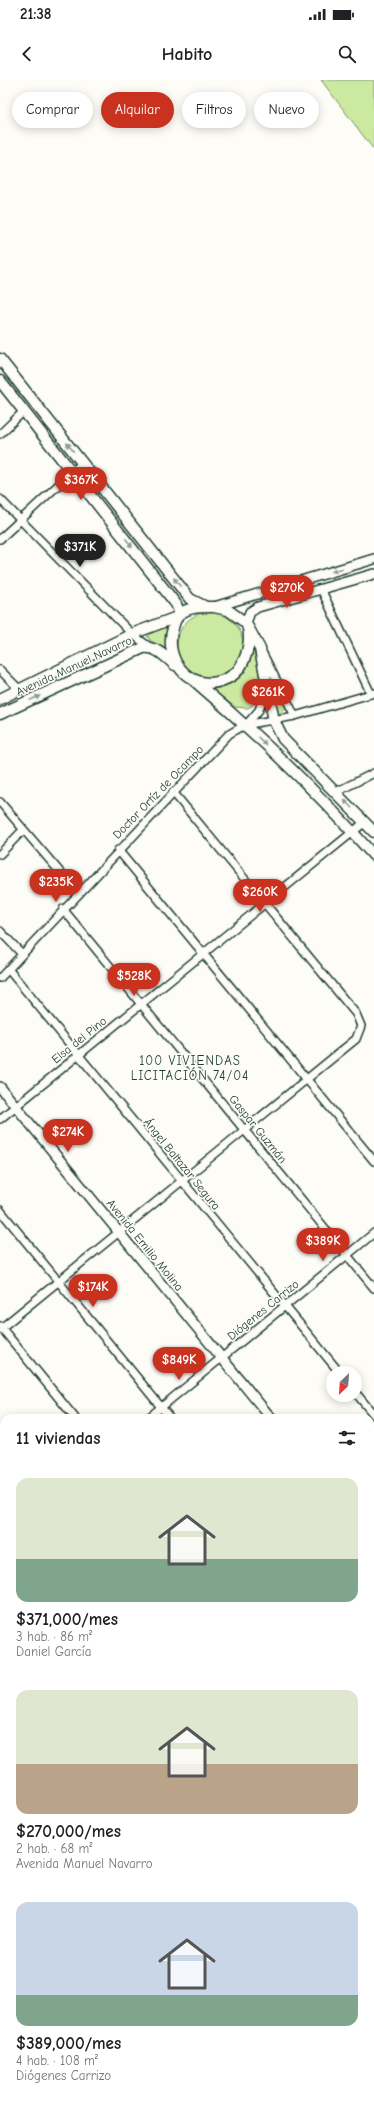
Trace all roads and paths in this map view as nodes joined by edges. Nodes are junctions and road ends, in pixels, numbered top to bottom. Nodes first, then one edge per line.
1 (0, 359) edge
2 (0, 381) edge
3 (24, 411) junction
4 (0, 434) edge
5 (83, 462) junction
6 (72, 471) junction
7 (0, 499) edge
8 (20, 520) junction
9 (0, 540) edge
10 (374, 559) edge
11 (374, 574) edge
12 (321, 589) junction
13 (210, 607) junction
14 (179, 615) junction
15 (247, 625) junction
16 (132, 634) junction
17 (152, 648) junction
18 (260, 649) junction
19 (178, 667) junction
20 (0, 670) edge
21 (191, 678) junction
22 (267, 686) junction
23 (20, 690) junction
24 (372, 693) edge
25 (0, 699) edge
26 (0, 714) edge
27 (295, 716) junction
28 (274, 721) junction
29 (245, 725) junction
30 (374, 773) edge
31 (173, 792) junction
32 (336, 792) junction
33 (0, 802) edge
34 (365, 822) junction
35 (24, 830) junction
36 (354, 832) junction
37 (374, 832) edge
38 (118, 850) junction
39 (0, 854) edge
40 (374, 856) edge
41 (78, 893) junction
42 (264, 903) junction
43 (63, 909) junction
44 (0, 931) edge
45 (203, 953) junction
46 (22, 954) junction
47 (8, 969) junction
48 (0, 978) edge
49 (142, 1003) junction
50 (78, 1055) junction
51 (307, 1079) junction
52 (0, 1087) edge
53 (16, 1106) junction
54 (0, 1119) edge
55 (244, 1130) junction
56 (374, 1161) edge
57 (181, 1181) junction
58 (0, 1210) edge
59 (119, 1232) junction
60 (374, 1233) edge
61 (347, 1256) junction
62 (58, 1281) junction
63 (374, 1288) edge
64 (285, 1306) junction
65 (0, 1327) edge
66 (222, 1358) junction
67 (334, 1366) edge
68 (362, 1400) edge
69 (161, 1407) junction
70 (72, 1414) edge
71 (153, 1414) edge
72 (167, 1414) edge
73 (268, 1414) edge
74 (373, 1414) edge

5 -> 1 main road
2 - 3 main road
3 - 4 street
3 - 6 main road
5 - 6 street
13 -> 5 main road
6 - 8 street
6 -> 14 main road
7 - 8 street
8 - 9 street
8 - 16 street
10 -> 13 street
11 - 12 street
12 - 15 street
12 - 24 street
13 - 14 main road
13 - 15 main road
14 - 16 main road, Avenida Manuel Navarro
14 - 19 main road
15 - 18 main road
15 - 21 main road
16 - 17 street
16 - 23 main road, Avenida Manuel Navarro
17 - 19 main road, Avenida Manuel Navarro
26 -> 17 main road, Avenida Manuel Navarro
18 - 22 main road
18 - 27 street
19 - 21 main road
20 - 23 street
21 - 29 main road
22 - 28 main road
22 - 29 street
23 - 25 main road, Avenida Manuel Navarro
24 - 27 street, Doctor Ortíz de Ocampo
27 - 28 street, Doctor Ortíz de Ocampo
28 - 29 street, Doctor Ortíz de Ocampo
28 - 32 main road
29 - 31 street, Doctor Ortíz de Ocampo
29 -> 36 main road
30 - 32 street
31 - 38 street, Doctor Ortíz de Ocampo
31 - 42 street
34 -> 32 main road
33 - 35 street
34 - 36 street, Elsa del Pino
34 - 37 main road
35 - 39 street
35 - 41 street
36 - 40 main road
36 - 42 street, Elsa del Pino
38 - 41 street, Doctor Ortíz de Ocampo
38 - 45 street
41 - 43 street, Doctor Ortíz de Ocampo
42 - 45 street, Elsa del Pino
42 - 51 street
43 - 46 street, Doctor Ortíz de Ocampo
43 - 49 street, Gaspar Guzmán
44 - 46 street
45 - 49 street, Elsa del Pino
45 - 51 street
46 - 47 street, Doctor Ortíz de Ocampo
47 - 48 street, Doctor Ortíz de Ocampo
47 - 50 street, Ángel Baltazar Segura
49 - 50 street, Elsa del Pino
49 - 55 street, Gaspar Guzmán
50 - 53 street, Elsa del Pino
50 - 57 street, Ángel Baltazar Segura
51 - 55 street
51 - 56 street
52 - 53 street, Avenida Emilio Molina
53 - 54 street, Elsa del Pino
53 - 59 street, Avenida Emilio Molina
55 - 57 street
55 - 61 street, Gaspar Guzmán
57 - 59 street
57 - 64 street, Ángel Baltazar Segura
58 - 62 street
59 - 62 street
59 - 66 street, Avenida Emilio Molina
60 - 61 street, Diógenes Carrizo
61 - 63 street, Gaspar Guzmán
61 - 64 street, Diógenes Carrizo
62 - 65 street
62 - 69 street
64 - 66 street, Diógenes Carrizo
64 - 67 street, Ángel Baltazar Segura
65 - 70 street
66 - 69 street, Diógenes Carrizo
66 - 73 street, Avenida Emilio Molina
68 - 74 street
69 - 71 street, Diógenes Carrizo
69 - 72 street

